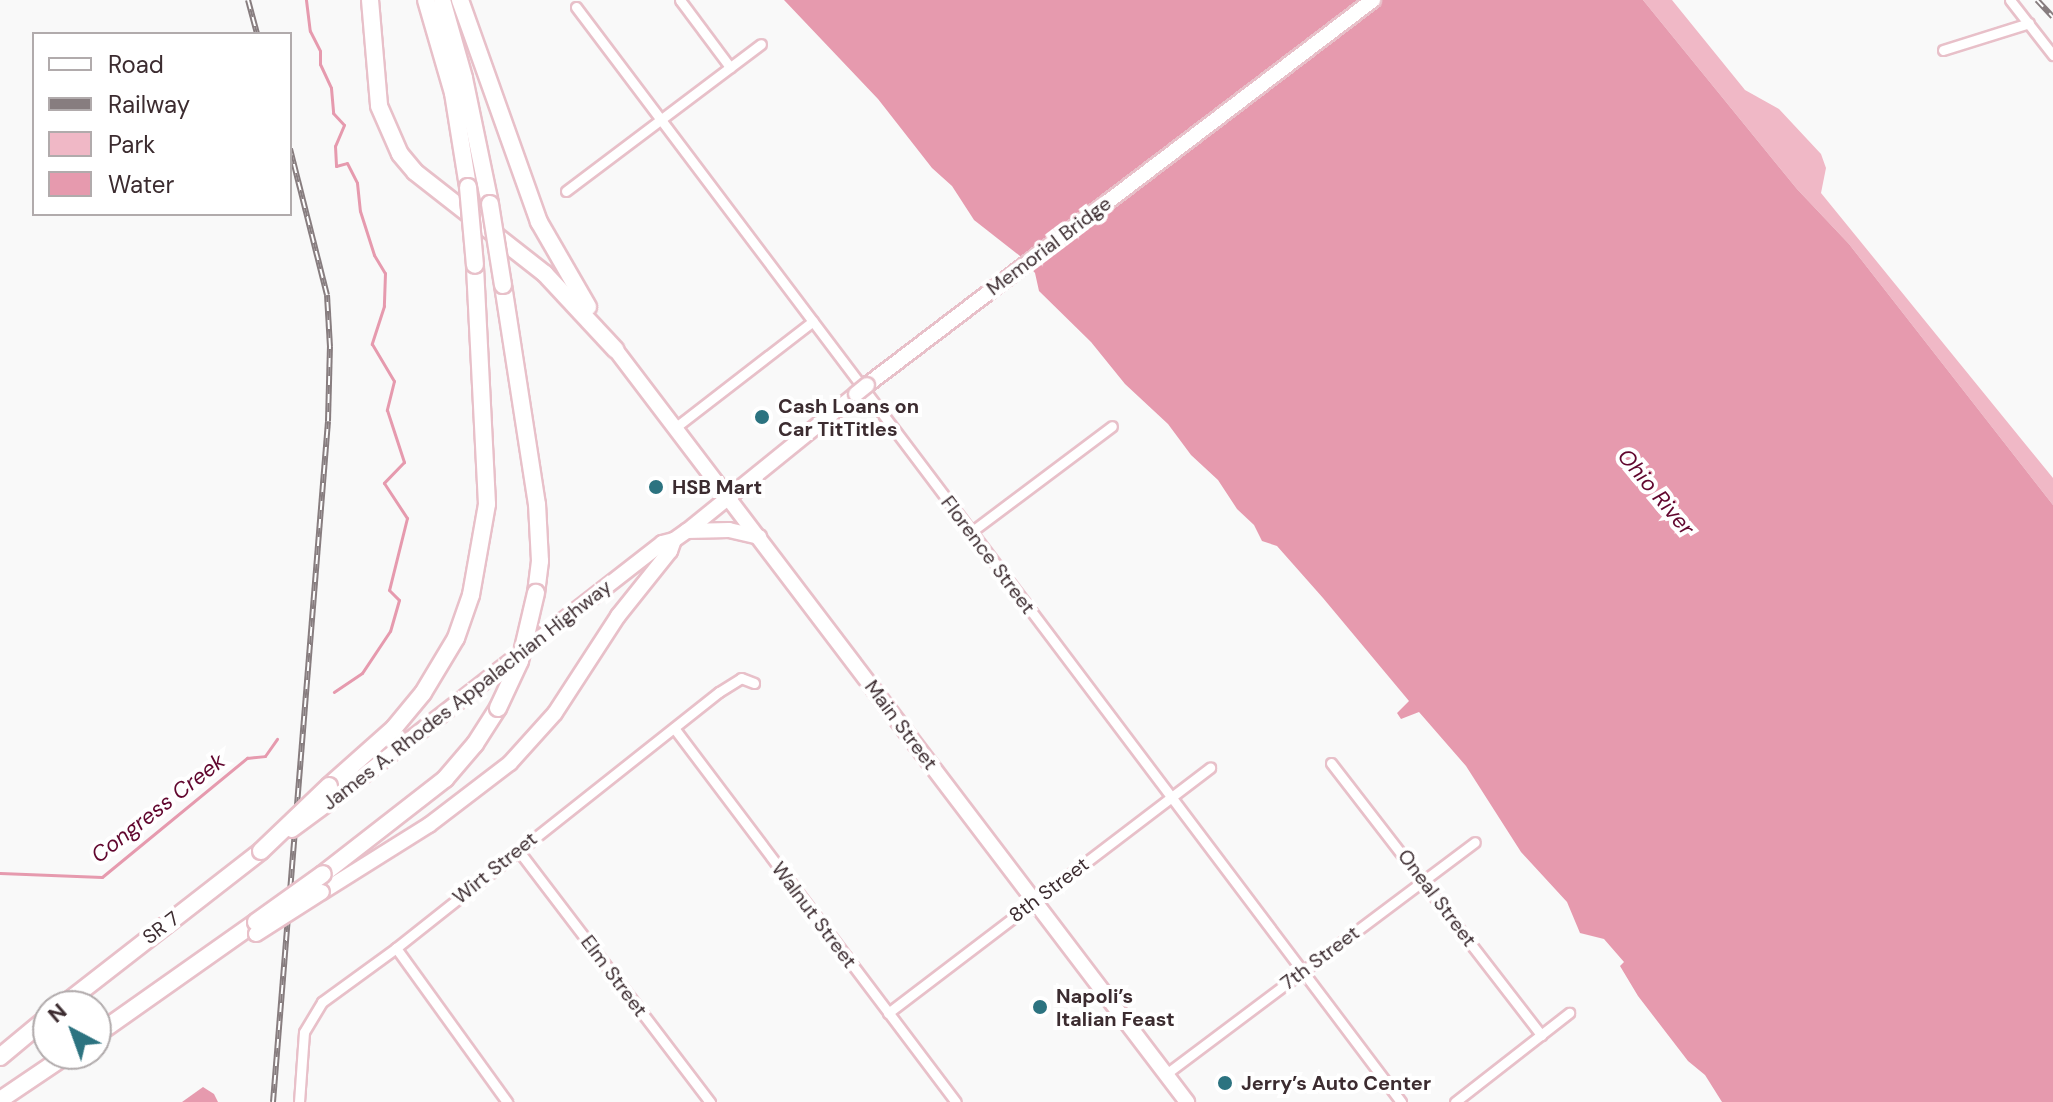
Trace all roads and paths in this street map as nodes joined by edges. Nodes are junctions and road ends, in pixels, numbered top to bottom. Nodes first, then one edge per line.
1 (370, 0) edge
2 (426, 0) edge
3 (442, 0) edge
4 (460, 0) edge
5 (680, 0) edge
6 (1373, 0) edge
7 (2010, 0) edge
8 (576, 7) dead end
9 (2029, 23) junction
10 (761, 44) dead end
11 (1943, 50) dead end
12 (2053, 55) edge
13 (730, 67) junction
14 (661, 119) junction
15 (566, 191) dead end
16 (813, 321) junction
17 (615, 349) junction
18 (1112, 426) dead end
19 (676, 427) junction
20 (728, 495) junction
21 (971, 532) junction
22 (680, 536) junction
23 (759, 537) junction
24 (754, 683) dead end
25 (674, 728) junction
26 (1331, 763) dead end
27 (1210, 768) dead end
28 (1171, 798) junction
29 (1475, 842) dead end
30 (518, 850) junction
31 (261, 851) junction
32 (1423, 881) junction
33 (1034, 903) junction
34 (256, 928) junction
35 (396, 948) junction
36 (1303, 971) junction
37 (83, 990) edge
38 (888, 1013) junction
39 (1569, 1013) dead end
40 (112, 1024) edge
41 (32, 1030) edge
42 (1541, 1035) junction
43 (0, 1057) edge
44 (44, 1070) edge
45 (1166, 1074) junction
46 (0, 1100) edge
47 (299, 1102) edge
48 (507, 1102) edge
49 (710, 1102) edge
50 (956, 1102) edge
51 (1187, 1102) edge
52 (1401, 1102) edge
53 (1455, 1102) edge

1 - 17 highway
2 - 31 highway, SR 7, bridge
3 - 34 highway, bridge
4 - 17 highway
5 - 13 street
6 - 20 main road, Memorial Bridge, bridge
7 - 9 street
8 - 14 street, Florence Street
9 - 11 street
9 - 12 street
10 - 13 street
13 - 14 street
14 - 15 street
14 - 16 street, Florence Street
16 - 19 street
16 - 21 street, Florence Street
17 - 19 main road, Main Street
18 - 21 street
19 - 20 main road, Main Street
20 - 22 main road, James A. Rhodes Appalachian Highway
20 - 23 main road, Main Street
21 - 28 street, Florence Street
22 - 23 main road
22 - 31 main road, James A. Rhodes Appalachian Highway, bridge
22 - 34 main road, James A. Rhodes Appalachian Highway, bridge
23 - 33 main road, Main Street
24 - 25 street, Wirt Street
25 - 30 street, Wirt Street
25 - 38 street, Walnut Street
26 - 32 street, Oneal Street
27 - 28 street, 8th Street
28 - 33 street, 8th Street
28 - 36 street, Florence Street
29 - 32 street, 7th Street
30 - 35 street, Wirt Street
30 - 49 street, Elm Street
31 - 37 highway, SR 7 / SR 7
32 - 36 street, 7th Street
32 - 42 street, Oneal Street
33 - 38 street, 8th Street
33 - 45 main road, Main Street
34 - 40 highway
35 - 47 street, Wirt Street
35 - 48 street
36 - 45 street, 7th Street
36 - 52 street, Florence Street
38 - 50 street, Walnut Street
39 - 42 street
41 - 43 highway
42 - 53 street
44 - 46 highway
45 - 51 main road, Main Street

